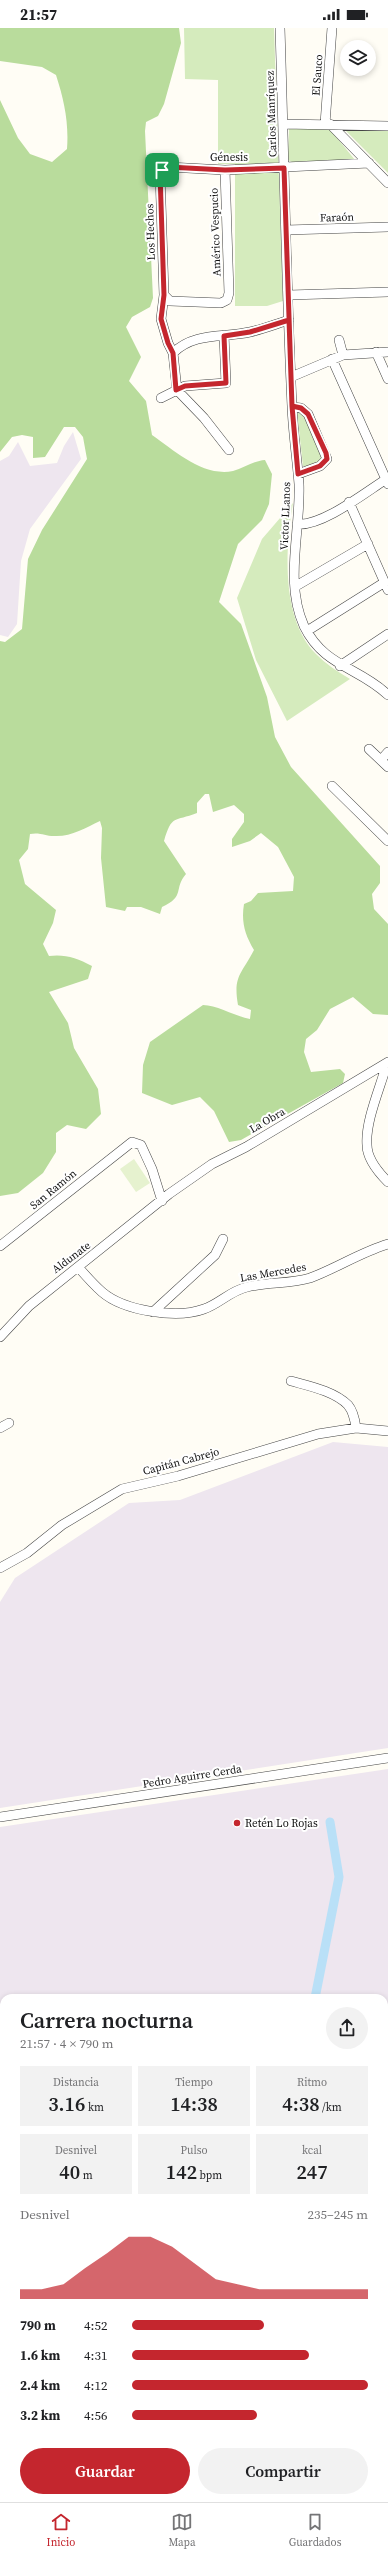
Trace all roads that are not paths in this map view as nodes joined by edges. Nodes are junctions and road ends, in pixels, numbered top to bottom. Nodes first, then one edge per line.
1 (280, 28) edge
2 (332, 28) edge
3 (283, 124) junction
4 (327, 124) junction
5 (388, 126) edge
6 (369, 163) junction
7 (284, 168) junction
8 (162, 170) joint
9 (225, 170) junction
10 (388, 183) edge
11 (388, 227) edge
12 (286, 230) junction
13 (388, 292) edge
14 (164, 295) junction
15 (288, 295) junction
16 (289, 320) junction
17 (224, 336) junction
18 (339, 340) dead end
19 (376, 352) junction
20 (388, 352) edge
21 (173, 353) junction
22 (343, 355) junction
23 (332, 359) junction
24 (291, 377) junction
25 (388, 379) edge
26 (176, 390) junction
27 (161, 398) dead end
28 (292, 406) junction
29 (229, 450) dead end
30 (298, 474) junction
31 (387, 481) edge
32 (349, 502) junction
33 (297, 524) junction
34 (368, 544) junction
35 (296, 586) junction
36 (386, 586) edge
37 (307, 631) junction
38 (388, 634) edge
39 (340, 666) junction
40 (388, 695) edge
41 (369, 748) dead end
42 (388, 752) edge
43 (381, 760) junction
44 (388, 767) edge
45 (332, 786) dead end
46 (388, 840) edge
47 (388, 1062) edge
48 (388, 1182) edge
49 (162, 1201) junction
50 (223, 1239) dead end
51 (388, 1244) edge
52 (0, 1246) edge
53 (79, 1268) junction
54 (153, 1312) junction
55 (2, 1332) edge
56 (291, 1381) dead end
57 (9, 1423) dead end
58 (0, 1428) edge
59 (356, 1428) junction
60 (388, 1431) edge
61 (0, 1568) edge
62 (388, 1758) edge
63 (0, 1817) edge

1 - 3 street, Carlos Manríquez
2 - 4 street, El Sauco
3 - 4 street
3 - 7 street, Carlos Manríquez
4 - 5 street
4 - 6 street
6 - 7 street, Génesis
6 - 10 street
7 - 9 street, Génesis
7 - 12 street, Carlos Manríquez
8 - 9 street, Génesis
8 - 14 street, Los Hechos
9 - 14 street, Américo Vespucio
11 - 12 street, Faraón
12 - 15 street, Carlos Manríquez
13 - 15 street
14 - 21 street, Los Hechos
15 - 16 street, Victor LLanos
16 - 17 street
16 - 24 street, Victor LLanos
17 - 21 street
17 - 26 street
18 - 22 street
19 - 20 street
19 - 22 street
19 - 25 street
21 - 26 street, Los Hechos
22 - 23 street
23 - 24 street
23 - 31 street
24 - 28 street, Victor LLanos
26 - 27 street
26 - 29 street
28 - 30 street, Victor LLanos
28 - 30 street
30 - 33 street, Victor LLanos
31 - 32 street
32 - 33 street
32 - 34 street
33 - 35 street, Victor LLanos
34 - 35 street
34 - 36 street
35 - 37 street, Victor LLanos
36 - 37 street
37 - 39 street, Victor LLanos
38 - 39 street
39 - 40 street, Victor LLanos
41 - 43 street
42 - 43 street
43 - 44 street
45 - 46 street
47 - 48 street
47 - 49 street, La Obra
49 - 52 street, San Ramón
49 - 53 street, Aldunate
50 - 54 street
51 - 54 street, Las Mercedes
53 - 54 street, Las Mercedes
53 - 55 street, Aldunate
56 - 59 street
57 - 58 street
59 - 60 street, Capitán Cabrejo
59 - 61 street, Capitán Cabrejo
62 - 63 street, Pedro Aguirre Cerda

